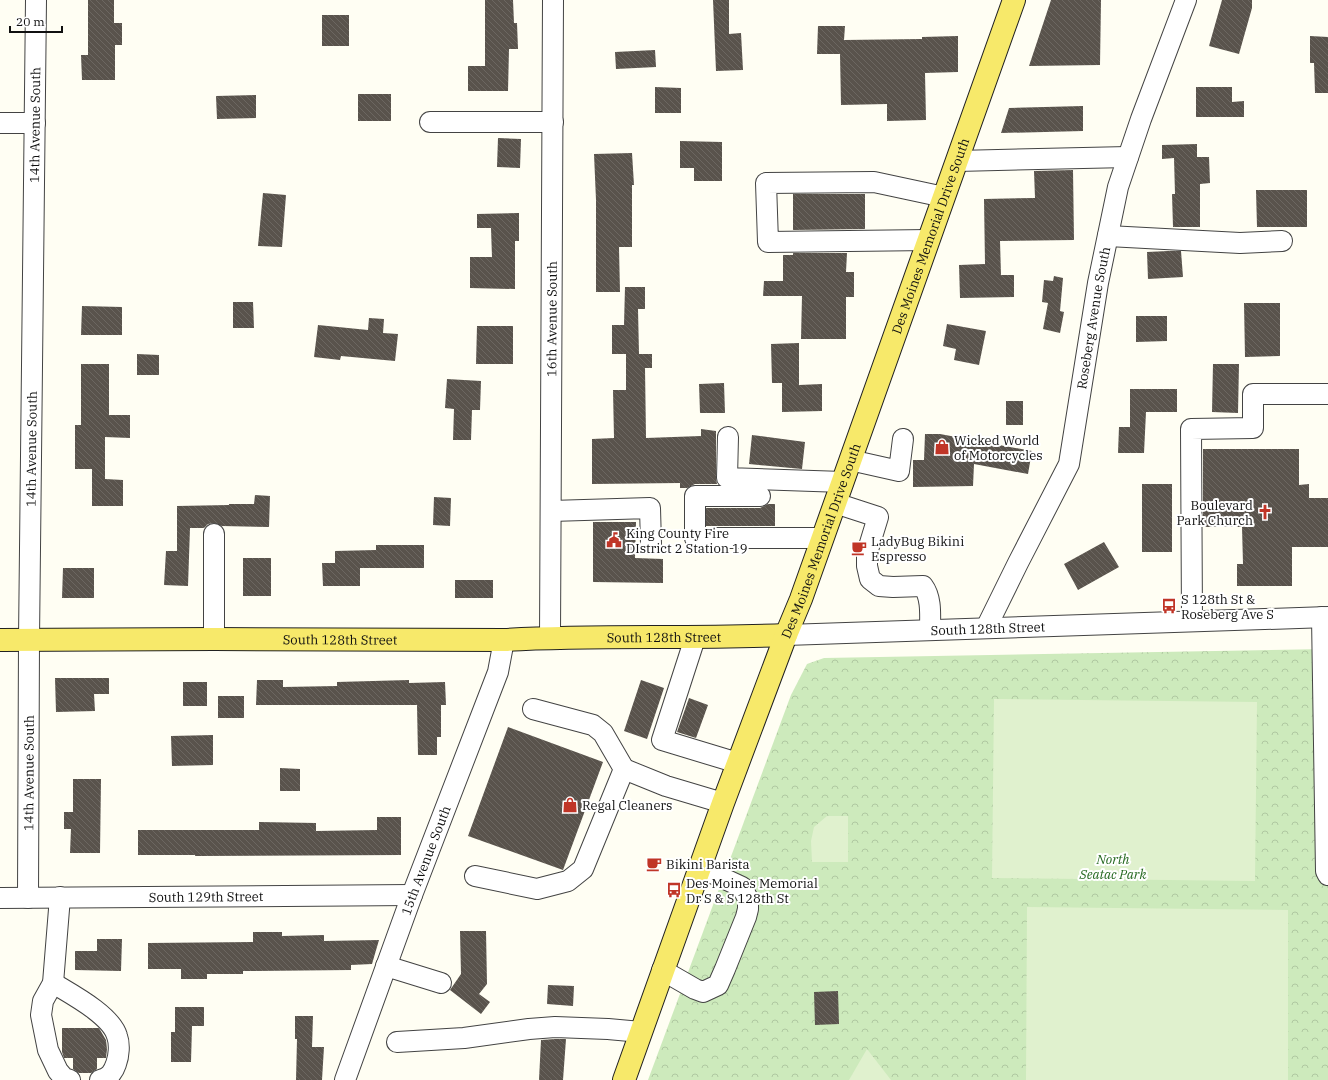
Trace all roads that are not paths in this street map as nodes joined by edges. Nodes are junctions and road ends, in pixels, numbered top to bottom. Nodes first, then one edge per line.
1 (36, 0) edge
2 (553, 0) edge
3 (1014, 0) edge
4 (1186, 0) edge
5 (430, 122) dead end
6 (553, 122) junction
7 (0, 123) edge
8 (35, 123) junction
9 (1128, 157) junction
10 (957, 161) junction
11 (944, 197) junction
12 (1108, 236) junction
13 (929, 240) junction
14 (1282, 241) dead end
15 (1328, 394) edge
16 (728, 437) dead end
17 (903, 439) dead end
18 (850, 460) junction
19 (843, 482) junction
20 (760, 496) dead end
21 (835, 503) junction
22 (551, 511) junction
23 (214, 534) dead end
24 (823, 538) junction
25 (651, 544) dead end
26 (1325, 617) edge
27 (1192, 621) junction
28 (986, 628) junction
29 (930, 630) junction
30 (786, 635) junction
31 (550, 638) junction
32 (695, 638) junction
33 (214, 639) junction
34 (0, 640) edge
35 (29, 640) junction
36 (504, 640) junction
37 (534, 709) dead end
38 (738, 763) junction
39 (624, 769) junction
40 (723, 803) junction
41 (699, 867) junction
42 (1328, 875) edge
43 (475, 876) dead end
44 (412, 895) junction
45 (60, 897) junction
46 (0, 898) edge
47 (28, 898) junction
48 (386, 966) junction
49 (662, 970) junction
50 (441, 982) dead end
51 (53, 983) junction
52 (640, 1032) junction
53 (397, 1042) dead end
54 (70, 1080) edge
55 (100, 1080) edge
56 (345, 1080) edge
57 (624, 1080) edge

1 - 8 street, 14th Avenue South
2 - 6 street, 16th Avenue South
3 - 10 main road, Des Moines Memorial Drive South
4 - 9 street, Roseberg Avenue South
5 - 6 street
6 - 22 street, 16th Avenue South
7 - 8 street
8 - 35 street, 14th Avenue South
9 - 10 street
9 - 12 street, Roseberg Avenue South
10 - 11 main road, Des Moines Memorial Drive South
11 - 13 main road, Des Moines Memorial Drive South
11 - 13 street
12 - 14 street
12 - 28 street, Roseberg Avenue South
13 - 18 main road, Des Moines Memorial Drive South
15 - 27 street
16 - 19 street
17 - 18 street
18 - 19 main road, Des Moines Memorial Drive South
19 - 21 main road, Des Moines Memorial Drive South
20 - 24 street
21 - 24 main road, Des Moines Memorial Drive South
21 - 29 street
22 - 25 street
22 - 31 street, 16th Avenue South
23 - 33 street
24 - 30 main road, Des Moines Memorial Drive South
26 - 27 street, South 128th Street
26 - 42 street
27 - 28 street, South 128th Street
28 - 29 street, South 128th Street
29 - 30 street, South 128th Street
30 - 32 main road, South 128th Street
30 - 38 main road, Des Moines Memorial Drive South
31 - 32 main road, South 128th Street
31 - 36 main road, South 128th Street
32 - 38 street
33 - 35 main road, South 128th Street
33 - 36 main road, South 128th Street
34 - 35 main road, South 128th Street
35 - 47 street, 14th Avenue South
36 - 44 street, 15th Avenue South
37 - 39 street
38 - 40 main road, Des Moines Memorial Drive South
39 - 40 street
39 - 43 street
40 - 41 main road, Des Moines Memorial Drive South
41 - 49 main road, Des Moines Memorial Drive South
41 - 49 street
44 - 45 street, South 129th Street
44 - 48 street, 15th Avenue South
45 - 47 street, South 129th Street
45 - 51 street
46 - 47 street, South 129th Street
48 - 50 street
48 - 56 street, 15th Avenue South
49 - 52 main road, Des Moines Memorial Drive South
51 - 54 street
51 - 55 street
52 - 53 street
52 - 57 main road, Des Moines Memorial Drive South

